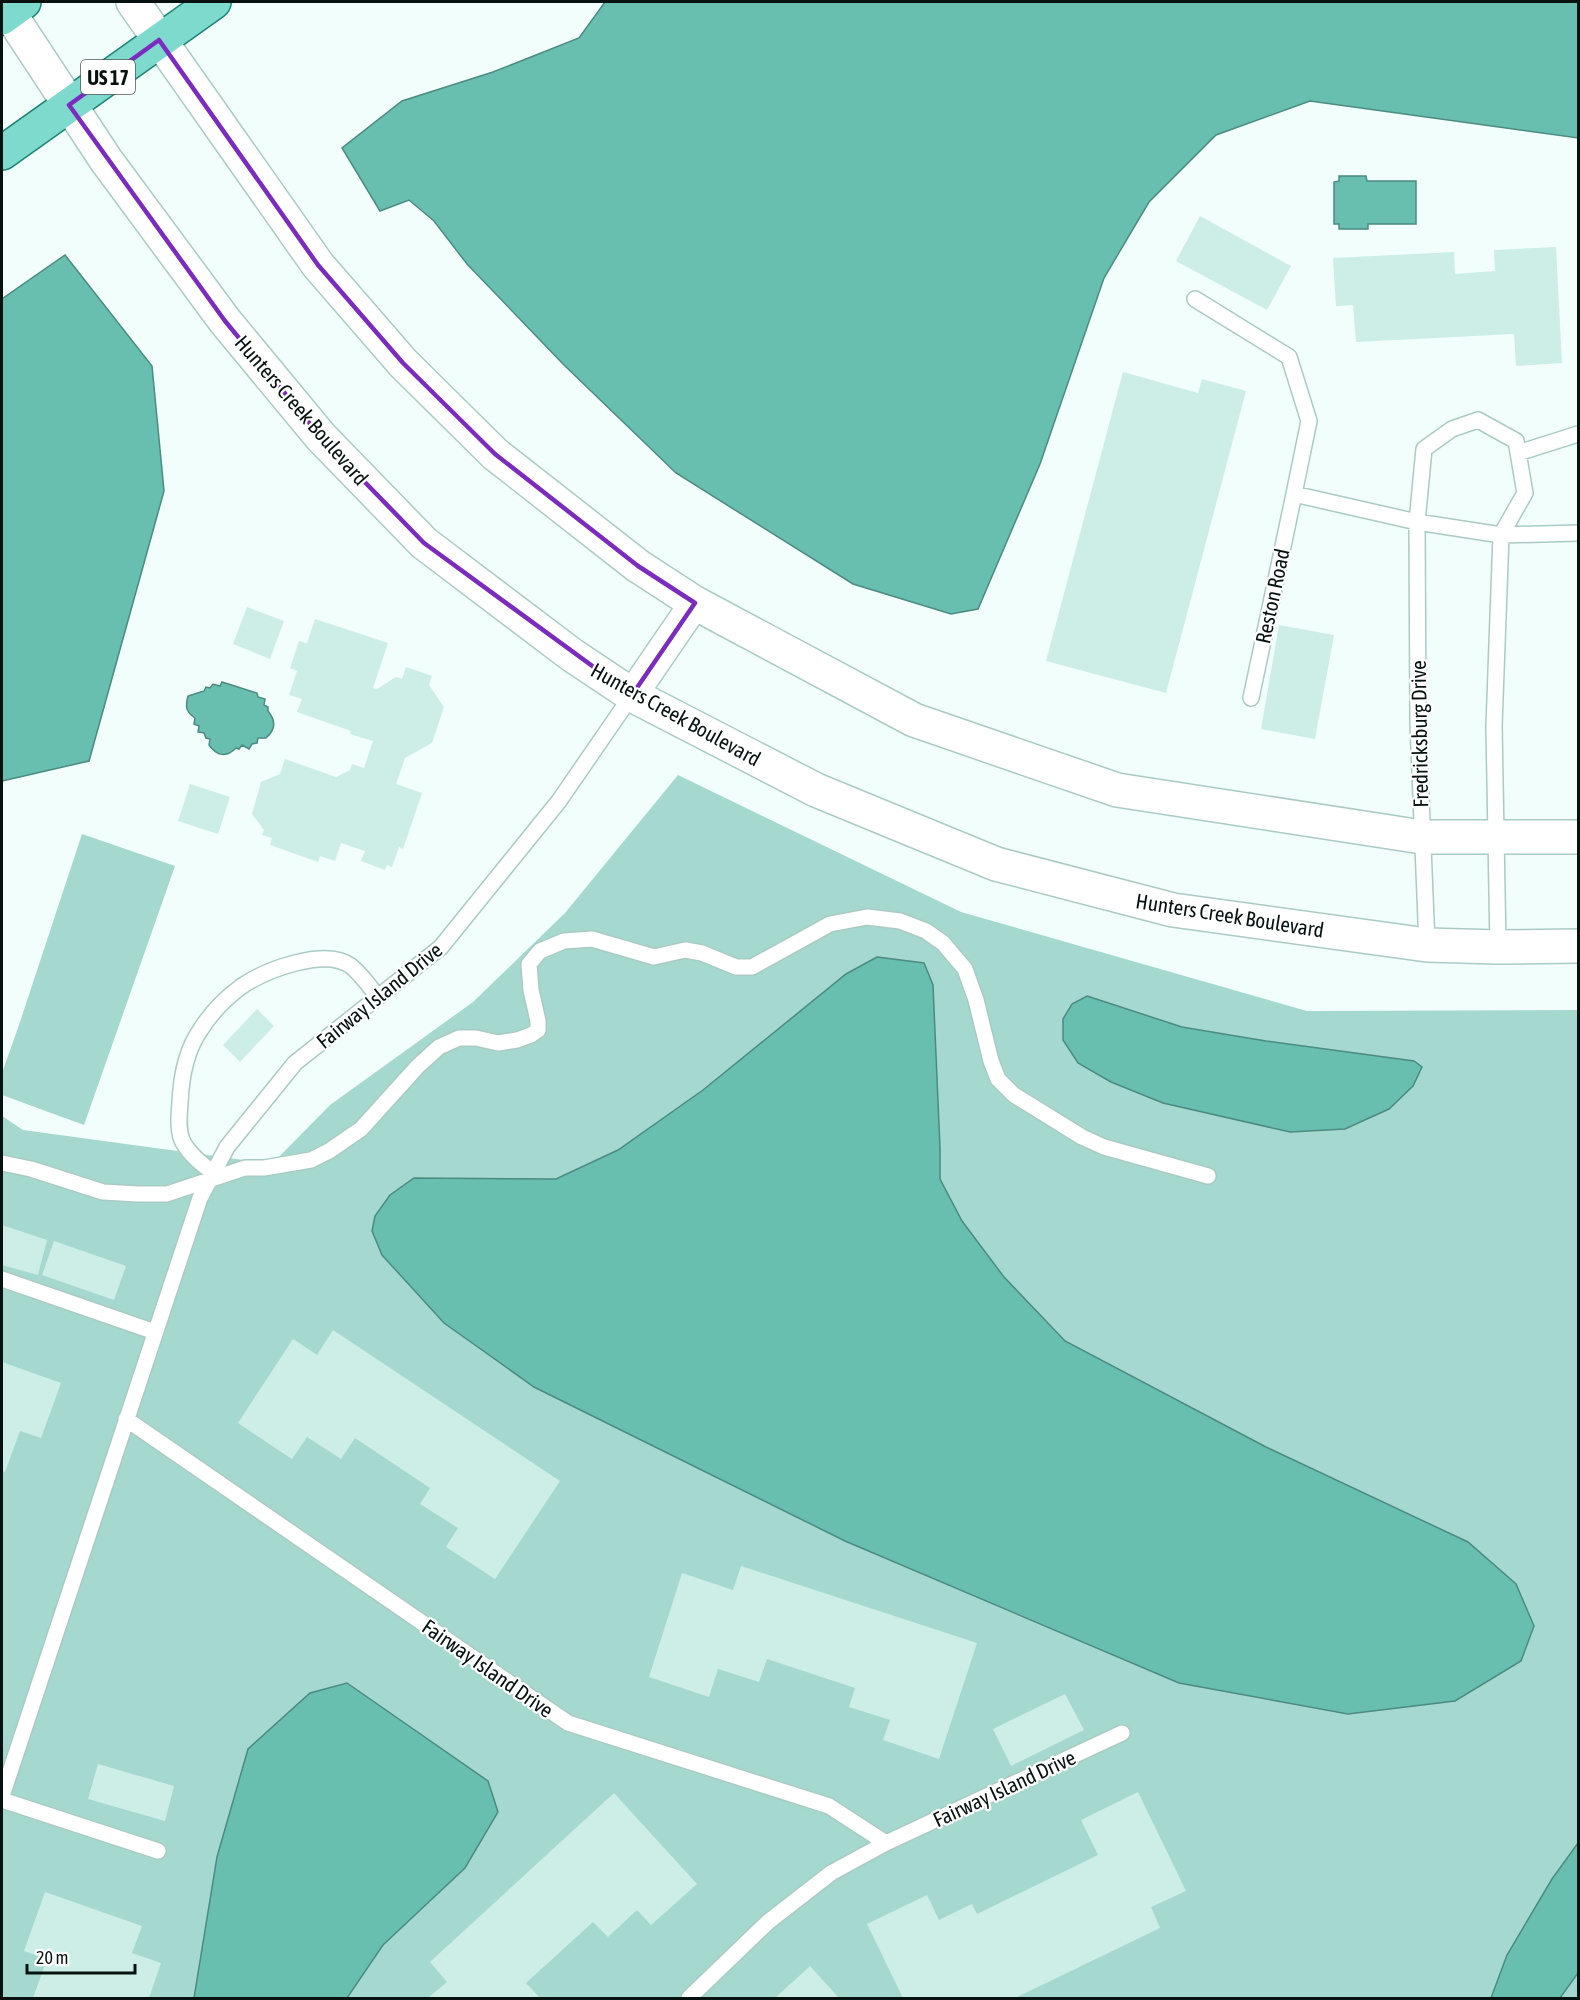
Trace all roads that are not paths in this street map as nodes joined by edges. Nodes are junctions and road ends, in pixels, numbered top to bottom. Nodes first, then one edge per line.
1 (133, 2) edge
2 (214, 2) edge
3 (9, 9) edge
4 (159, 40) junction
5 (69, 105) junction
6 (2, 153) edge
7 (1195, 299) dead end
8 (1578, 434) edge
9 (1518, 453) junction
10 (1294, 494) junction
11 (1417, 522) junction
12 (1578, 533) edge
13 (1501, 535) junction
14 (695, 603) junction
15 (632, 695) junction
16 (1251, 698) dead end
17 (1422, 837) junction
18 (1578, 837) edge
19 (1496, 838) junction
20 (1427, 945) junction
21 (1578, 946) edge
22 (1498, 947) junction
23 (378, 997) junction
24 (2, 1163) edge
25 (211, 1176) junction
26 (1208, 1176) dead end
27 (2, 1279) edge
28 (155, 1332) junction
29 (126, 1419) junction
30 (1122, 1732) dead end
31 (2, 1798) edge
32 (886, 1843) junction
33 (158, 1851) dead end
34 (689, 1998) edge

1 - 4 street
2 - 4 main road, US 17
3 - 5 street, Hunters Creek Boulevard
4 - 5 main road, US 17
4 - 14 street
5 - 6 main road, US 17
5 - 15 street, Hunters Creek Boulevard
7 - 10 lane, Reston Road
8 - 9 lane
9 - 11 lane, Fredricksburg Drive
9 - 13 lane
10 - 11 lane
10 - 16 lane, Reston Road
11 - 13 lane
11 - 17 lane, Fredricksburg Drive
12 - 13 lane
13 - 19 lane
14 - 15 street, Fairway Island Drive
14 - 17 street
15 - 20 street, Hunters Creek Boulevard
15 - 23 lane, Fairway Island Drive
17 - 19 street
17 - 20 lane, Fredricksburg Drive
18 - 19 street
19 - 22 lane
20 - 22 street, Hunters Creek Boulevard
21 - 22 street, Hunters Creek Boulevard
23 - 25 lane, Fairway Island Drive
23 - 25 lane
24 - 25 lane
25 - 26 lane
25 - 28 lane, Fairway Island Drive
27 - 28 lane
28 - 29 lane, Fairway Island Drive
29 - 31 lane, Fairway Island Drive
29 - 32 lane, Fairway Island Drive
30 - 32 lane, Fairway Island Drive
31 - 33 lane
32 - 34 lane, Fairway Island Drive

